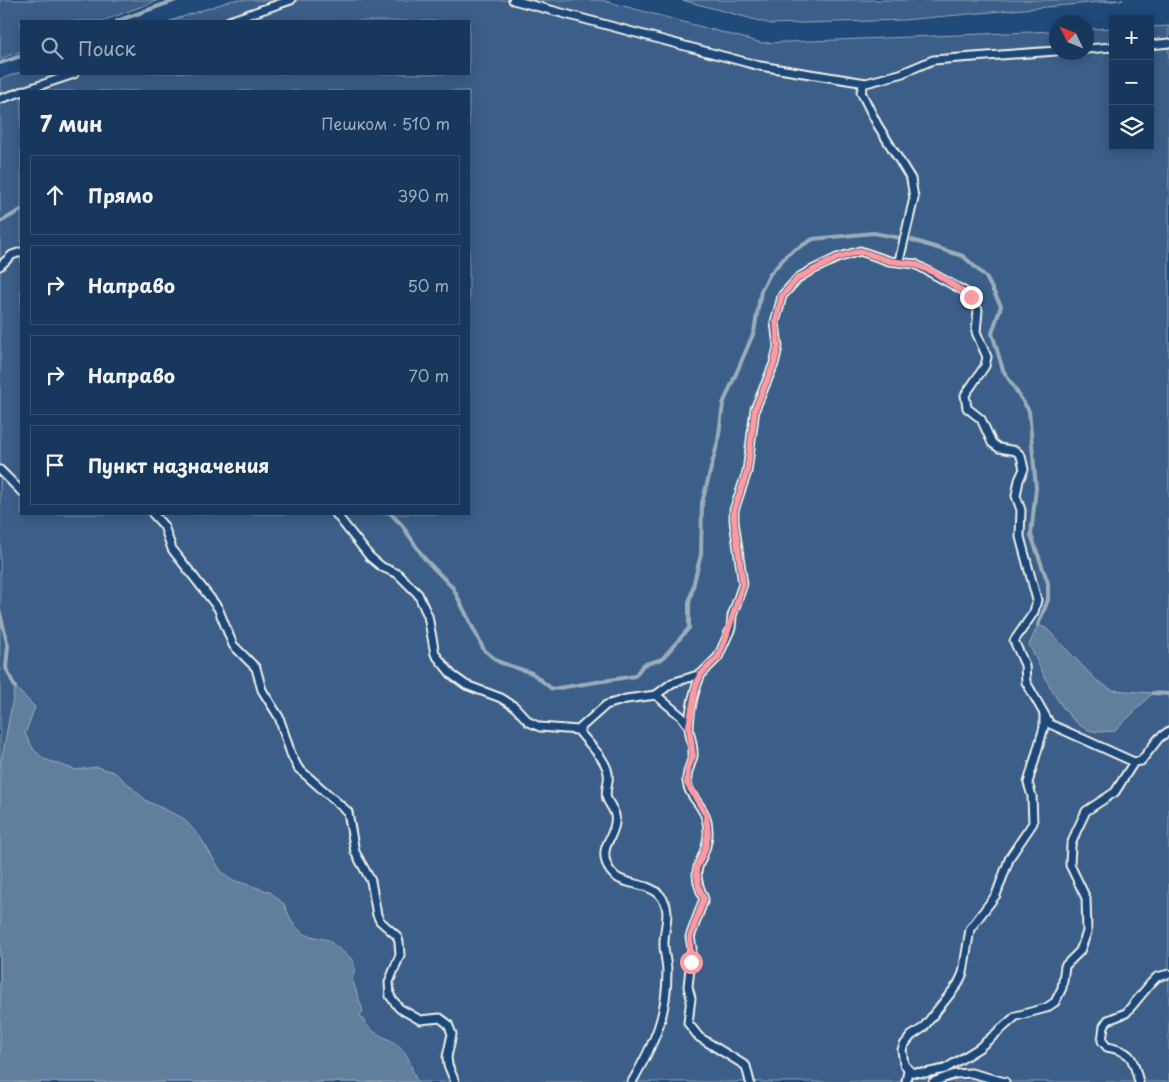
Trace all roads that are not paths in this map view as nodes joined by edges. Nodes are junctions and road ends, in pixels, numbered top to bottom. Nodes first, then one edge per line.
1 (291, 0) edge
2 (513, 0) edge
3 (231, 20) edge
4 (1169, 43) edge
5 (1154, 45) edge
6 (1109, 47) edge
7 (1094, 48) edge
8 (1049, 52) edge
9 (71, 75) edge
10 (864, 83) junction
11 (28, 90) edge
12 (20, 93) edge
13 (0, 99) edge
14 (20, 252) edge
15 (899, 261) junction
16 (0, 266) edge
17 (0, 470) edge
18 (20, 490) edge
19 (154, 515) edge
20 (337, 515) edge
21 (701, 674) junction
22 (656, 695) junction
23 (1044, 714) junction
24 (689, 726) junction
25 (578, 730) junction
26 (1169, 731) edge
27 (1134, 762) junction
28 (1169, 974) edge
29 (908, 1070) junction
30 (455, 1082) edge
31 (632, 1082) edge
32 (750, 1082) edge
33 (906, 1082) edge
34 (933, 1082) edge
35 (1005, 1082) edge
36 (1139, 1082) edge

1 - 3 lane
2 - 10 lane
4 - 5 lane
6 - 7 lane
8 - 10 lane
9 - 11 lane
10 - 15 lane
12 - 13 lane
14 - 16 lane
15 - 21 lane
15 - 23 lane
17 - 18 lane
19 - 30 lane
20 - 25 lane
21 - 22 lane
21 - 24 lane
22 - 24 lane
22 - 25 lane
23 - 27 lane
23 - 29 lane
24 - 32 lane
25 - 31 lane
26 - 27 lane
27 - 29 lane
28 - 36 lane
29 - 33 lane
34 - 35 lane

